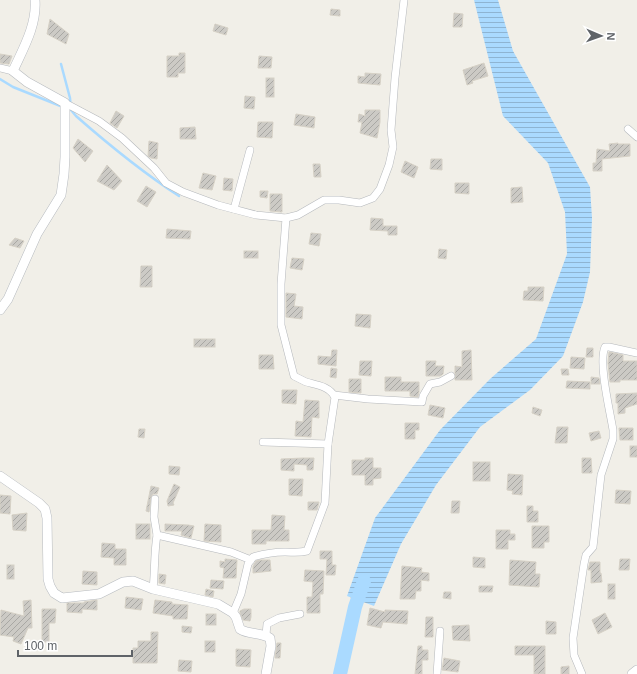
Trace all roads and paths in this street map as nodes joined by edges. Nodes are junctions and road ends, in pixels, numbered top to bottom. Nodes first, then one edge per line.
1 (35, 0) edge
2 (404, 0) edge
3 (0, 68) edge
4 (13, 71) junction
5 (67, 106) junction
6 (628, 129) dead end
7 (637, 137) edge
8 (250, 150) dead end
9 (234, 209) junction
10 (286, 218) junction
11 (0, 310) edge
12 (637, 353) edge
13 (450, 376) dead end
14 (334, 396) junction
15 (263, 442) dead end
16 (328, 444) junction
17 (0, 476) edge
18 (155, 499) dead end
19 (157, 535) junction
20 (251, 560) junction
21 (153, 589) junction
22 (233, 612) junction
23 (300, 614) dead end
24 (440, 631) dead end
25 (266, 635) junction
26 (637, 670) edge
27 (266, 674) edge
28 (437, 674) edge
29 (582, 674) edge
30 (632, 674) edge

1 - 4 main road
2 - 10 street
3 - 4 street
4 - 5 main road
5 - 9 street
5 - 11 main road
6 - 7 street
8 - 9 street
9 - 10 street
10 - 14 street
12 - 29 street
13 - 14 street
14 - 16 street
15 - 16 street
16 - 20 street
17 - 21 main road
18 - 19 street
19 - 20 street
19 - 21 street
20 - 22 street
21 - 22 main road
22 - 25 main road
23 - 25 street
24 - 28 street
25 - 27 main road
26 - 30 main road

